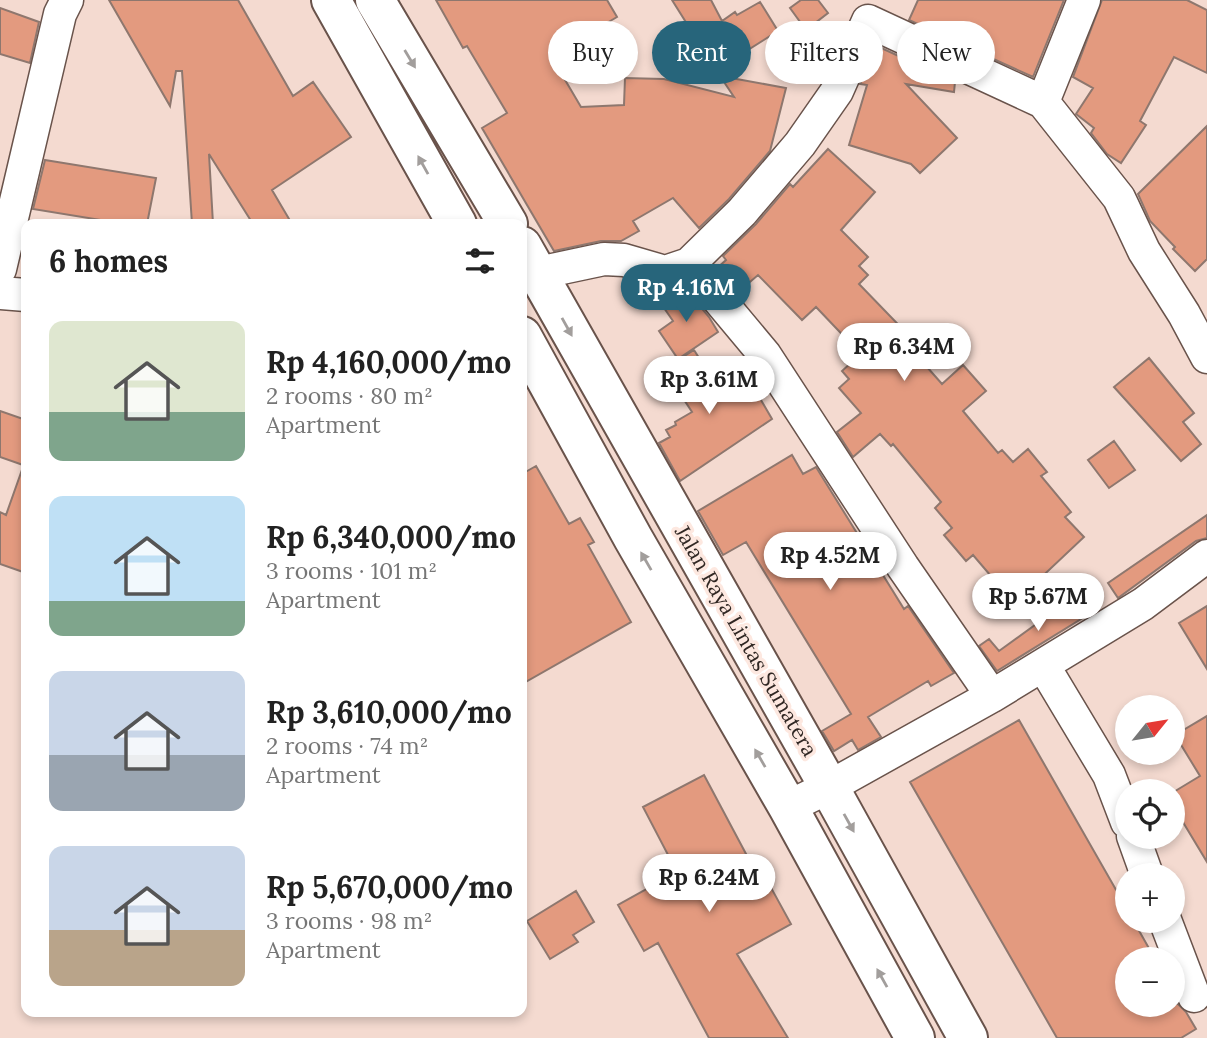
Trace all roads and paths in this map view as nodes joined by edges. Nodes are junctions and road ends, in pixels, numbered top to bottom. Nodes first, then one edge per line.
1 (67, 0) edge
2 (331, 0) edge
3 (375, 0) edge
4 (1084, 0) edge
5 (872, 11) edge
6 (1043, 102) junction
7 (454, 219) edge
8 (505, 219) edge
9 (530, 259) edge
10 (689, 264) junction
11 (0, 269) edge
12 (0, 293) edge
13 (21, 295) edge
14 (527, 345) edge
15 (1207, 357) edge
16 (1207, 556) edge
17 (1043, 664) junction
18 (992, 696) junction
19 (829, 787) junction
20 (1115, 791) edge
21 (788, 807) junction
22 (1170, 933) edge
23 (1194, 996) dead end
24 (915, 1038) edge
25 (968, 1038) edge

1 - 11 street
7 -> 2 highway
3 -> 8 highway
4 - 6 street
5 - 6 street
5 - 10 street
6 - 15 street
9 - 10 street
9 -> 19 highway, Jalan Raya Lintas Sumatera
10 - 18 street
12 - 13 street
21 -> 14 highway
16 - 17 street
17 - 18 street
17 - 20 street
18 - 19 street
19 - 21 street
19 -> 25 highway, Jalan Raya Lintas Sumatera
24 -> 21 highway
22 - 23 street

